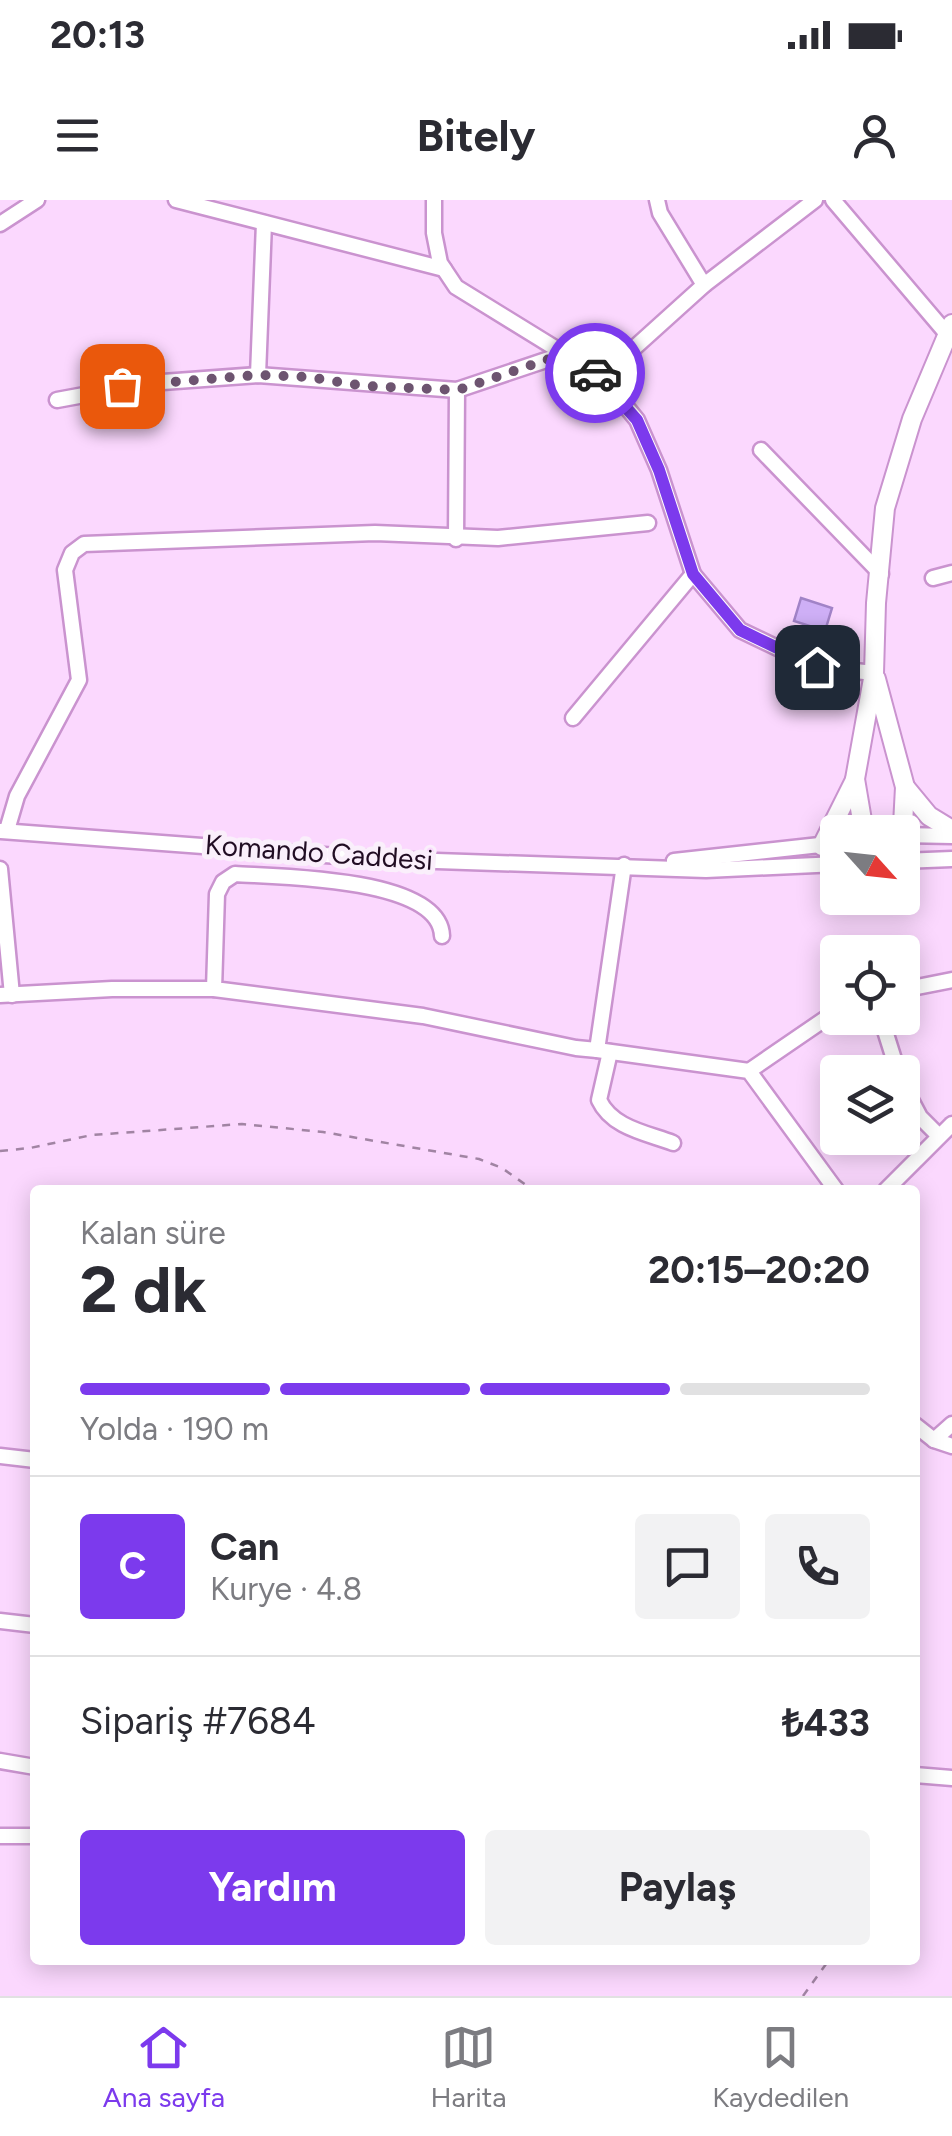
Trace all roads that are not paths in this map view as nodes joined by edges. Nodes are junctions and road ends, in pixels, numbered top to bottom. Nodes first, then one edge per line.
1 (37, 200) edge
2 (176, 200) edge
3 (434, 200) edge
4 (657, 200) edge
5 (814, 200) edge
6 (833, 200) edge
7 (264, 223) junction
8 (0, 224) edge
9 (444, 270) junction
10 (704, 284) junction
11 (949, 329) edge
12 (564, 354) junction
13 (258, 375) junction
14 (602, 377) junction
15 (458, 390) junction
16 (58, 400) dead end
17 (761, 450) dead end
18 (648, 523) dead end
19 (456, 539) junction
20 (952, 573) edge
21 (693, 574) junction
22 (880, 574) junction
23 (933, 578) dead end
24 (874, 674) junction
25 (573, 718) dead end
26 (856, 779) junction
27 (905, 787) junction
28 (842, 815) edge
29 (861, 815) edge
30 (904, 815) edge
31 (3, 831) edge
32 (952, 833) edge
33 (920, 836) edge
34 (820, 846) edge
35 (952, 859) edge
36 (920, 860) edge
37 (631, 865) junction
38 (820, 865) edge
39 (0, 869) edge
40 (442, 936) dead end
41 (952, 980) edge
42 (920, 986) edge
43 (214, 989) junction
44 (6, 995) edge
45 (820, 1022) edge
46 (604, 1051) junction
47 (749, 1071) junction
48 (920, 1116) edge
49 (952, 1124) edge
50 (938, 1134) junction
51 (673, 1143) dead end
52 (832, 1185) edge
53 (891, 1185) edge
54 (952, 1424) edge
55 (920, 1429) edge
56 (934, 1440) junction
57 (952, 1446) edge
58 (0, 1456) edge
59 (30, 1459) edge
60 (0, 1621) edge
61 (30, 1624) edge
62 (0, 1761) edge
63 (30, 1765) edge
64 (920, 1775) edge
65 (952, 1778) edge
66 (0, 1836) edge
67 (30, 1836) edge

1 - 8 street
2 - 7 street
3 - 9 street
4 - 10 street
5 - 10 street
6 - 11 street
7 - 9 street
7 - 13 street
9 - 12 street
10 - 14 street
11 - 22 main road
12 - 14 street
12 - 15 street
13 - 15 street
13 - 16 street
14 - 21 street
15 - 19 street
17 - 22 street
18 - 19 street
19 - 31 street
20 - 23 street
21 - 24 street
21 - 25 street
22 - 24 main road
24 - 26 main road
24 - 27 main road
26 - 28 main road
26 - 29 main road
27 - 30 main road
27 - 32 main road
31 - 37 street, Komando Caddesi
32 - 33 street
34 - 37 street
35 - 36 street
37 - 38 street
37 - 46 street
39 - 44 street
40 - 43 street
41 - 42 street
43 - 44 street
43 - 46 street
45 - 47 street
46 - 47 street
46 - 51 street
47 - 52 street
48 - 50 street
49 - 50 street
50 - 53 street
54 - 56 street
55 - 56 street
56 - 57 street
58 - 59 street
60 - 61 street
62 - 63 street
64 - 65 street
66 - 67 street

